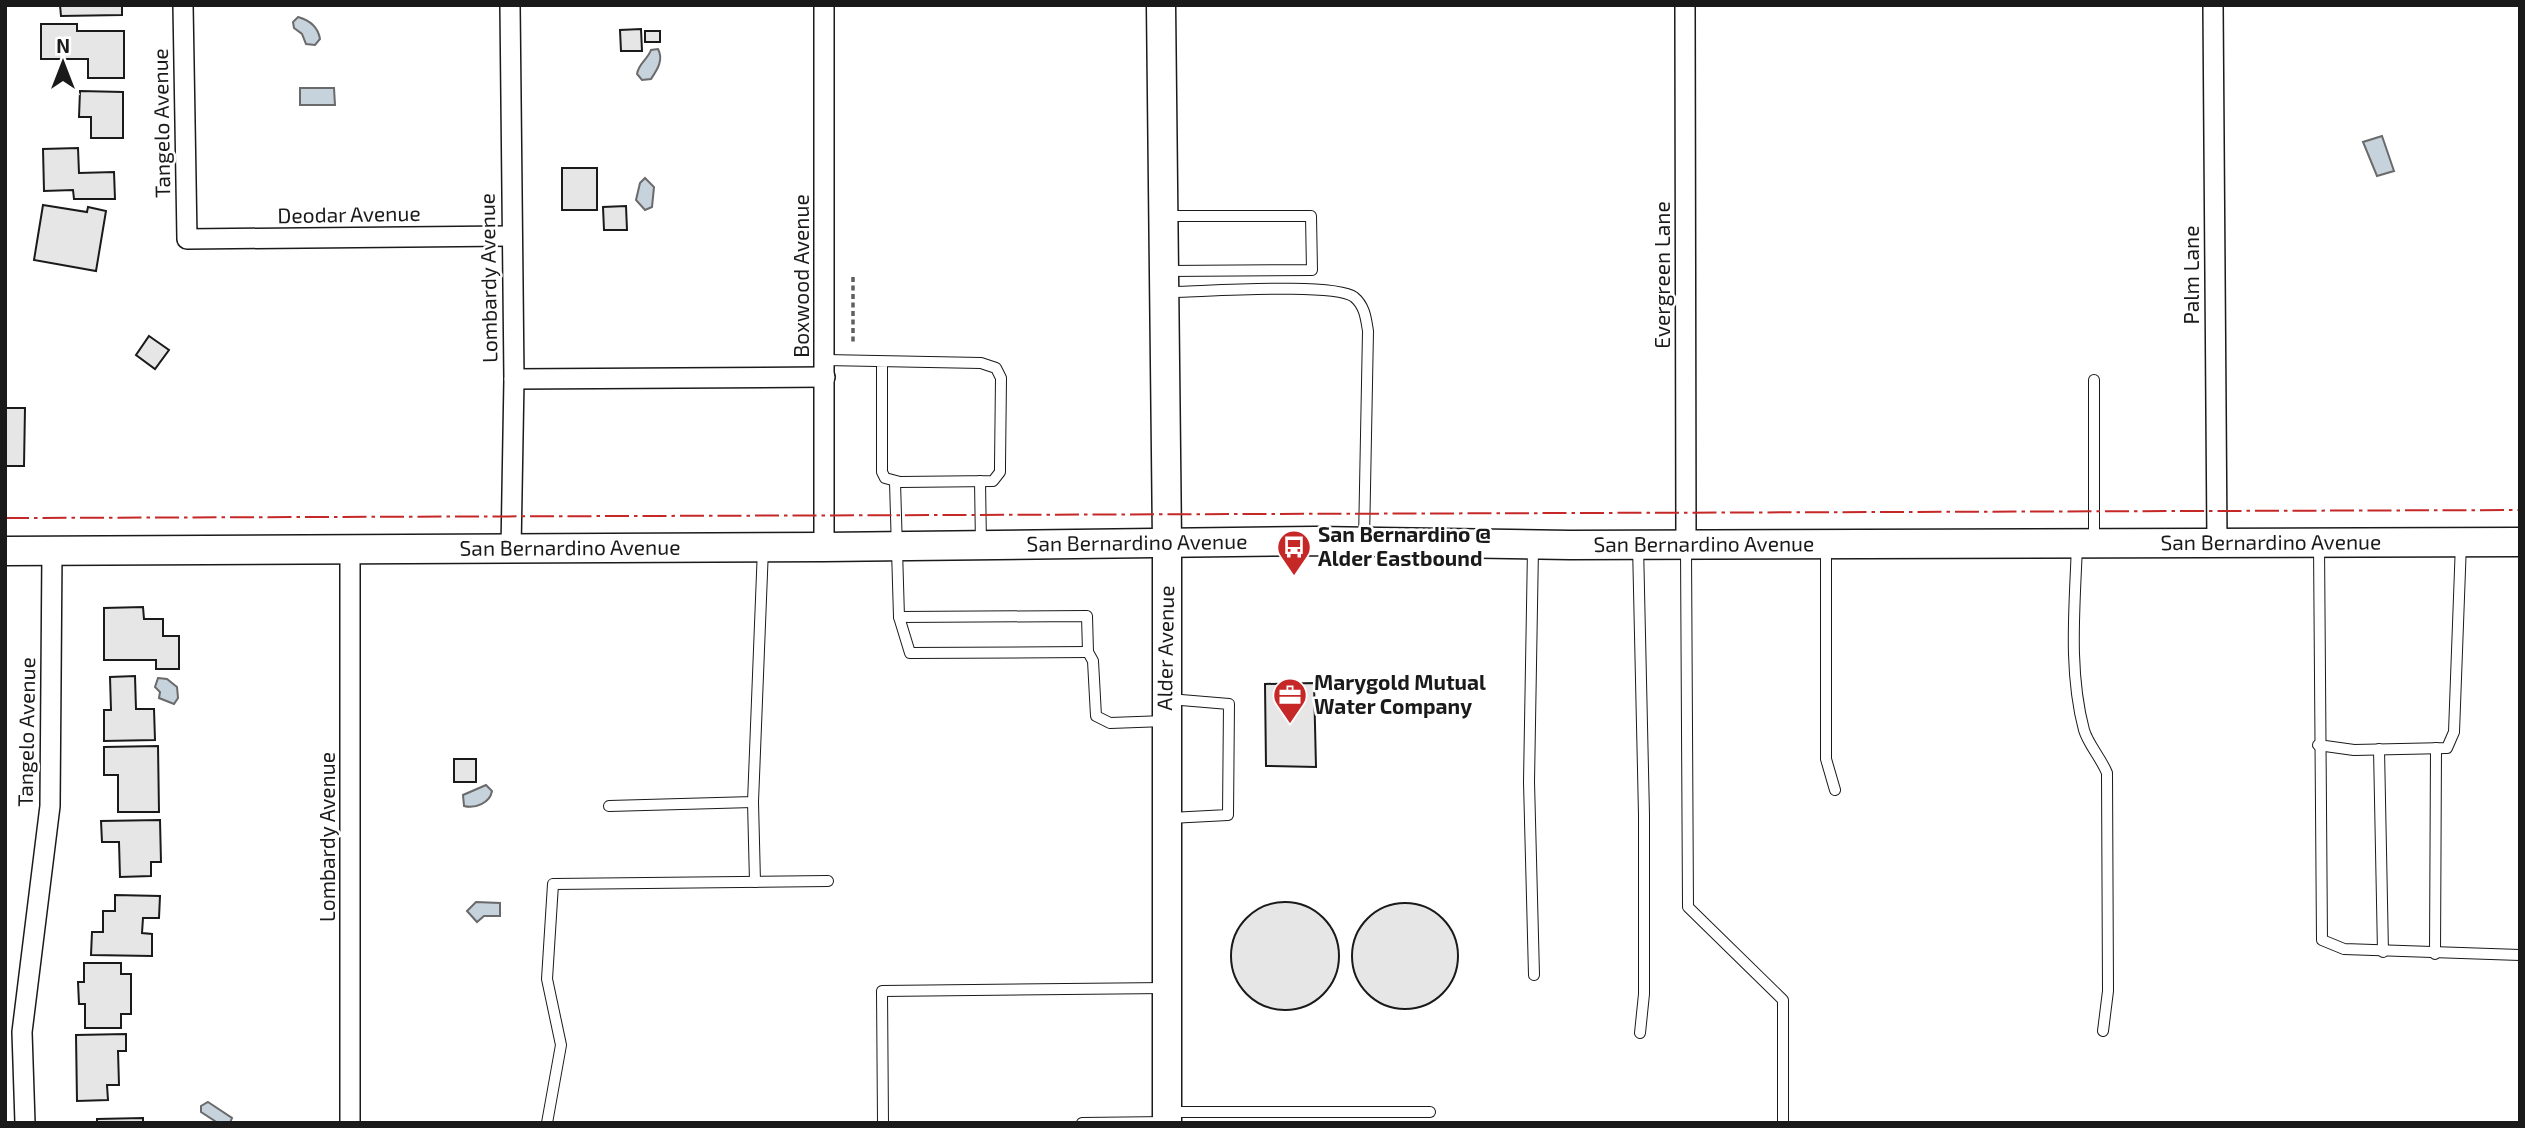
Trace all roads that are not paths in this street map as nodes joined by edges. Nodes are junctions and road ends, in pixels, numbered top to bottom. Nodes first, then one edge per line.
1 (183, 5) edge
2 (510, 5) edge
3 (824, 5) edge
4 (1161, 5) edge
5 (1685, 5) edge
6 (2213, 5) edge
7 (1163, 216) junction
8 (510, 236) junction
9 (187, 239) joint
10 (1163, 282) junction
11 (882, 362) junction
12 (825, 368) junction
13 (514, 379) junction
14 (2094, 380) dead end
15 (980, 481) junction
16 (895, 482) junction
17 (1364, 541) junction
18 (1167, 542) junction
19 (2461, 542) junction
20 (2520, 542) edge
21 (2217, 543) junction
22 (2319, 543) junction
23 (1533, 544) junction
24 (1686, 544) junction
25 (1826, 544) junction
26 (2085, 544) junction
27 (981, 545) junction
28 (1638, 545) junction
29 (898, 546) junction
30 (763, 547) junction
31 (824, 547) junction
32 (511, 549) junction
33 (350, 550) junction
34 (5, 551) edge
35 (52, 551) junction
36 (899, 617) junction
37 (1088, 652) junction
38 (1166, 710) junction
39 (2318, 745) junction
40 (2436, 748) junction
41 (2379, 749) junction
42 (1835, 790) dead end
43 (753, 802) junction
44 (609, 806) dead end
45 (1166, 818) junction
46 (828, 881) dead end
47 (755, 882) junction
48 (2383, 952) junction
49 (2434, 954) junction
50 (2520, 955) edge
51 (1534, 975) dead end
52 (1166, 988) junction
53 (2103, 1031) dead end
54 (1640, 1033) dead end
55 (1430, 1112) dead end
56 (1167, 1119) edge
57 (25, 1123) edge
58 (350, 1123) edge
59 (547, 1123) edge
60 (883, 1123) edge
61 (1082, 1123) edge
62 (1783, 1123) edge

1 - 9 street, Tangelo Avenue
2 - 8 street, Lombardy Avenue
3 - 12 street, Boxwood Avenue
4 - 7 main road, Alder Avenue
5 - 24 street, Evergreen Lane
6 - 21 street, Palm Lane
7 - 10 main road, Alder Avenue
7 - 10 lane
8 - 9 street, Deodar Avenue
8 - 13 street, Lombardy Avenue
10 - 17 lane
10 - 18 main road, Alder Avenue
11 - 12 lane
11 - 15 lane
11 - 16 lane
12 - 13 street
12 - 31 street, Boxwood Avenue
13 - 32 street, Lombardy Avenue
14 - 26 lane
15 - 16 lane
15 - 27 lane
16 - 29 lane
17 - 18 main road, San Bernardino Avenue
17 - 23 main road, San Bernardino Avenue
18 - 27 main road, San Bernardino Avenue
18 - 38 main road, Alder Avenue
19 - 20 main road, San Bernardino Avenue
19 - 22 main road, San Bernardino Avenue
19 - 40 lane
21 - 22 main road, San Bernardino Avenue
21 - 26 main road, San Bernardino Avenue
22 - 39 lane
23 - 28 main road, San Bernardino Avenue
23 - 51 lane
24 - 25 main road, San Bernardino Avenue
24 - 28 main road, San Bernardino Avenue
24 - 62 lane
25 - 26 main road, San Bernardino Avenue
25 - 42 lane
26 - 53 lane
27 - 29 main road, San Bernardino Avenue
28 - 54 lane
29 - 31 main road, San Bernardino Avenue
29 - 36 lane
30 - 31 main road, San Bernardino Avenue
30 - 32 main road, San Bernardino Avenue
30 - 43 lane
32 - 33 main road, San Bernardino Avenue
33 - 35 main road, San Bernardino Avenue
33 - 58 street, Lombardy Avenue
34 - 35 main road, San Bernardino Avenue
35 - 57 street, Tangelo Avenue
36 - 37 lane
36 - 37 lane
37 - 38 lane
38 - 45 main road, Alder Avenue
38 - 45 lane
39 - 41 lane
39 - 48 lane
40 - 41 lane
40 - 49 lane
41 - 48 lane
43 - 44 lane
43 - 47 lane
45 - 52 main road, Alder Avenue
46 - 47 lane
47 - 59 lane
48 - 49 lane
49 - 50 lane
52 - 56 main road, Alder Avenue
52 - 60 lane
55 - 56 lane
56 - 61 lane

